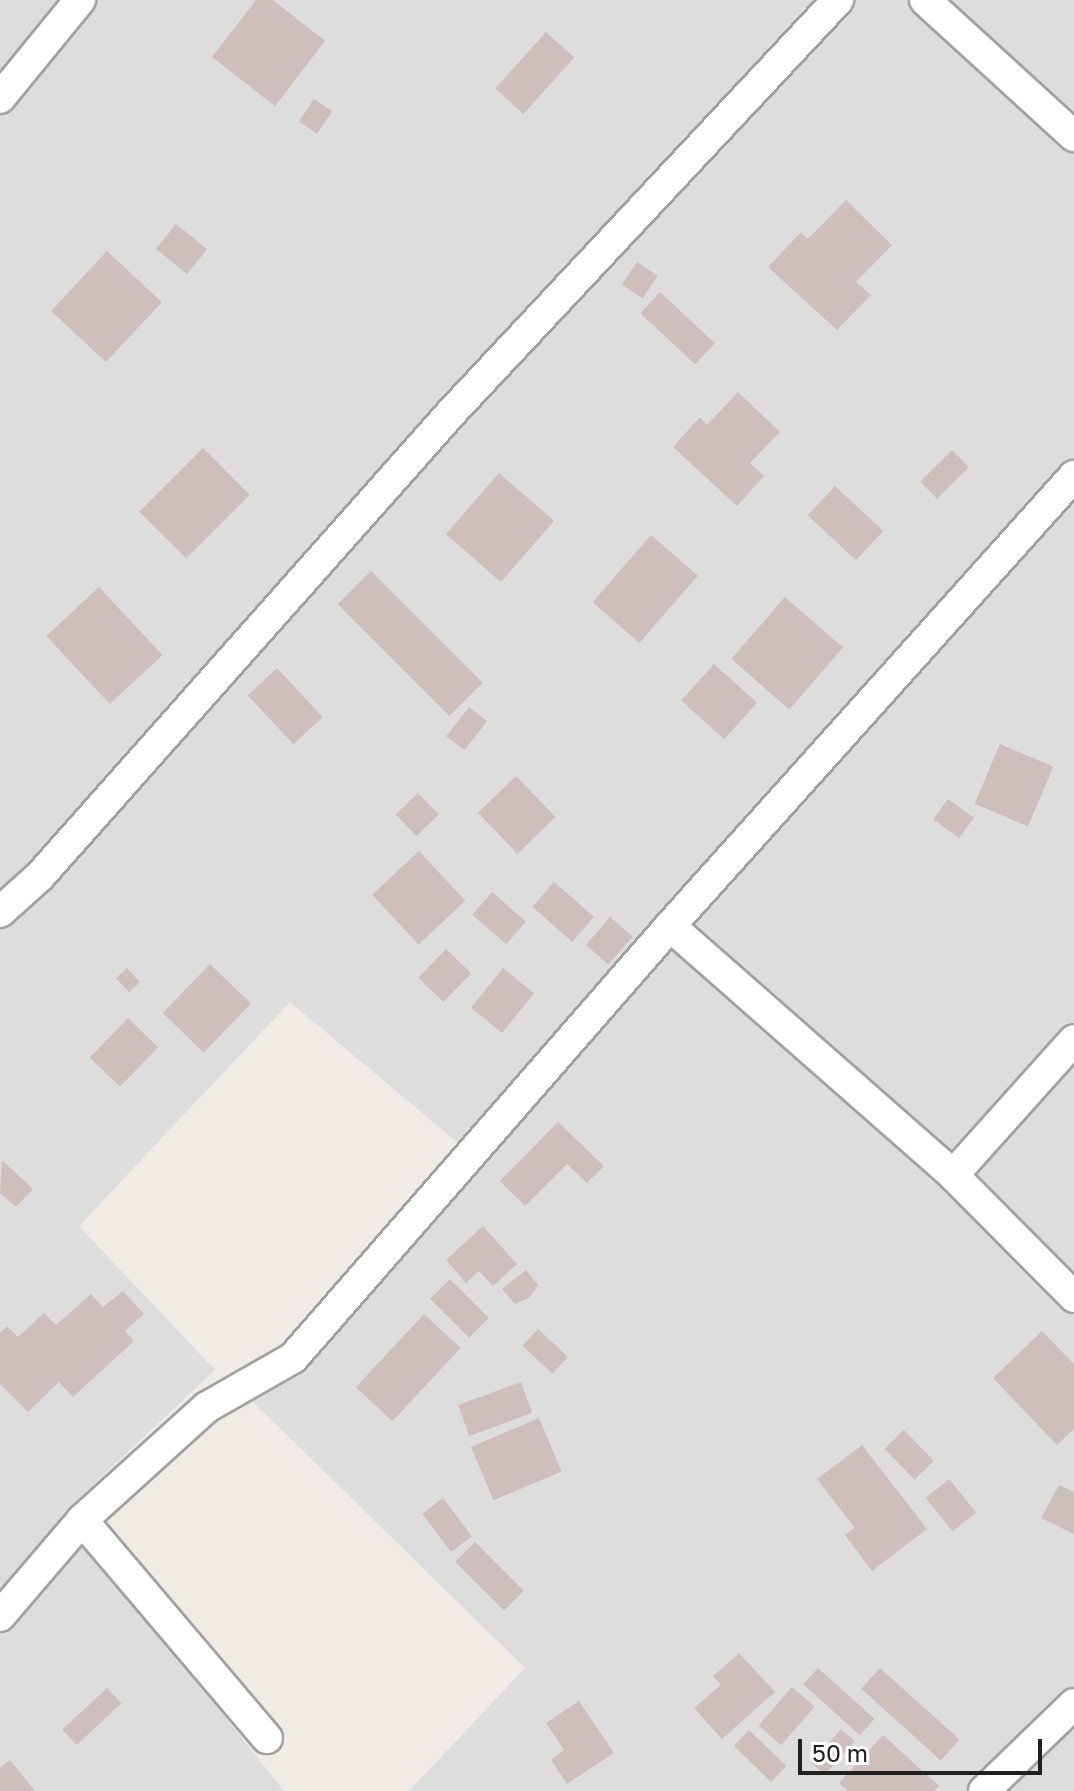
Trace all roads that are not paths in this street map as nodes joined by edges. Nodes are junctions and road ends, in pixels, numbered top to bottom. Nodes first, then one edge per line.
1 (80, 0) edge
2 (838, 0) edge
3 (925, 0) edge
4 (0, 98) edge
5 (1074, 136) edge
6 (1074, 476) edge
7 (0, 912) edge
8 (670, 926) junction
9 (1074, 1040) edge
10 (953, 1175) junction
11 (1074, 1297) edge
12 (82, 1520) junction
13 (0, 1616) edge
14 (1074, 1704) edge
15 (267, 1738) dead end
16 (984, 1791) edge

1 - 4 street
2 - 7 street
3 - 5 street
6 - 8 street
8 - 10 street
8 - 12 street
9 - 10 street
10 - 11 street
12 - 13 street
12 - 15 street
14 - 16 street

